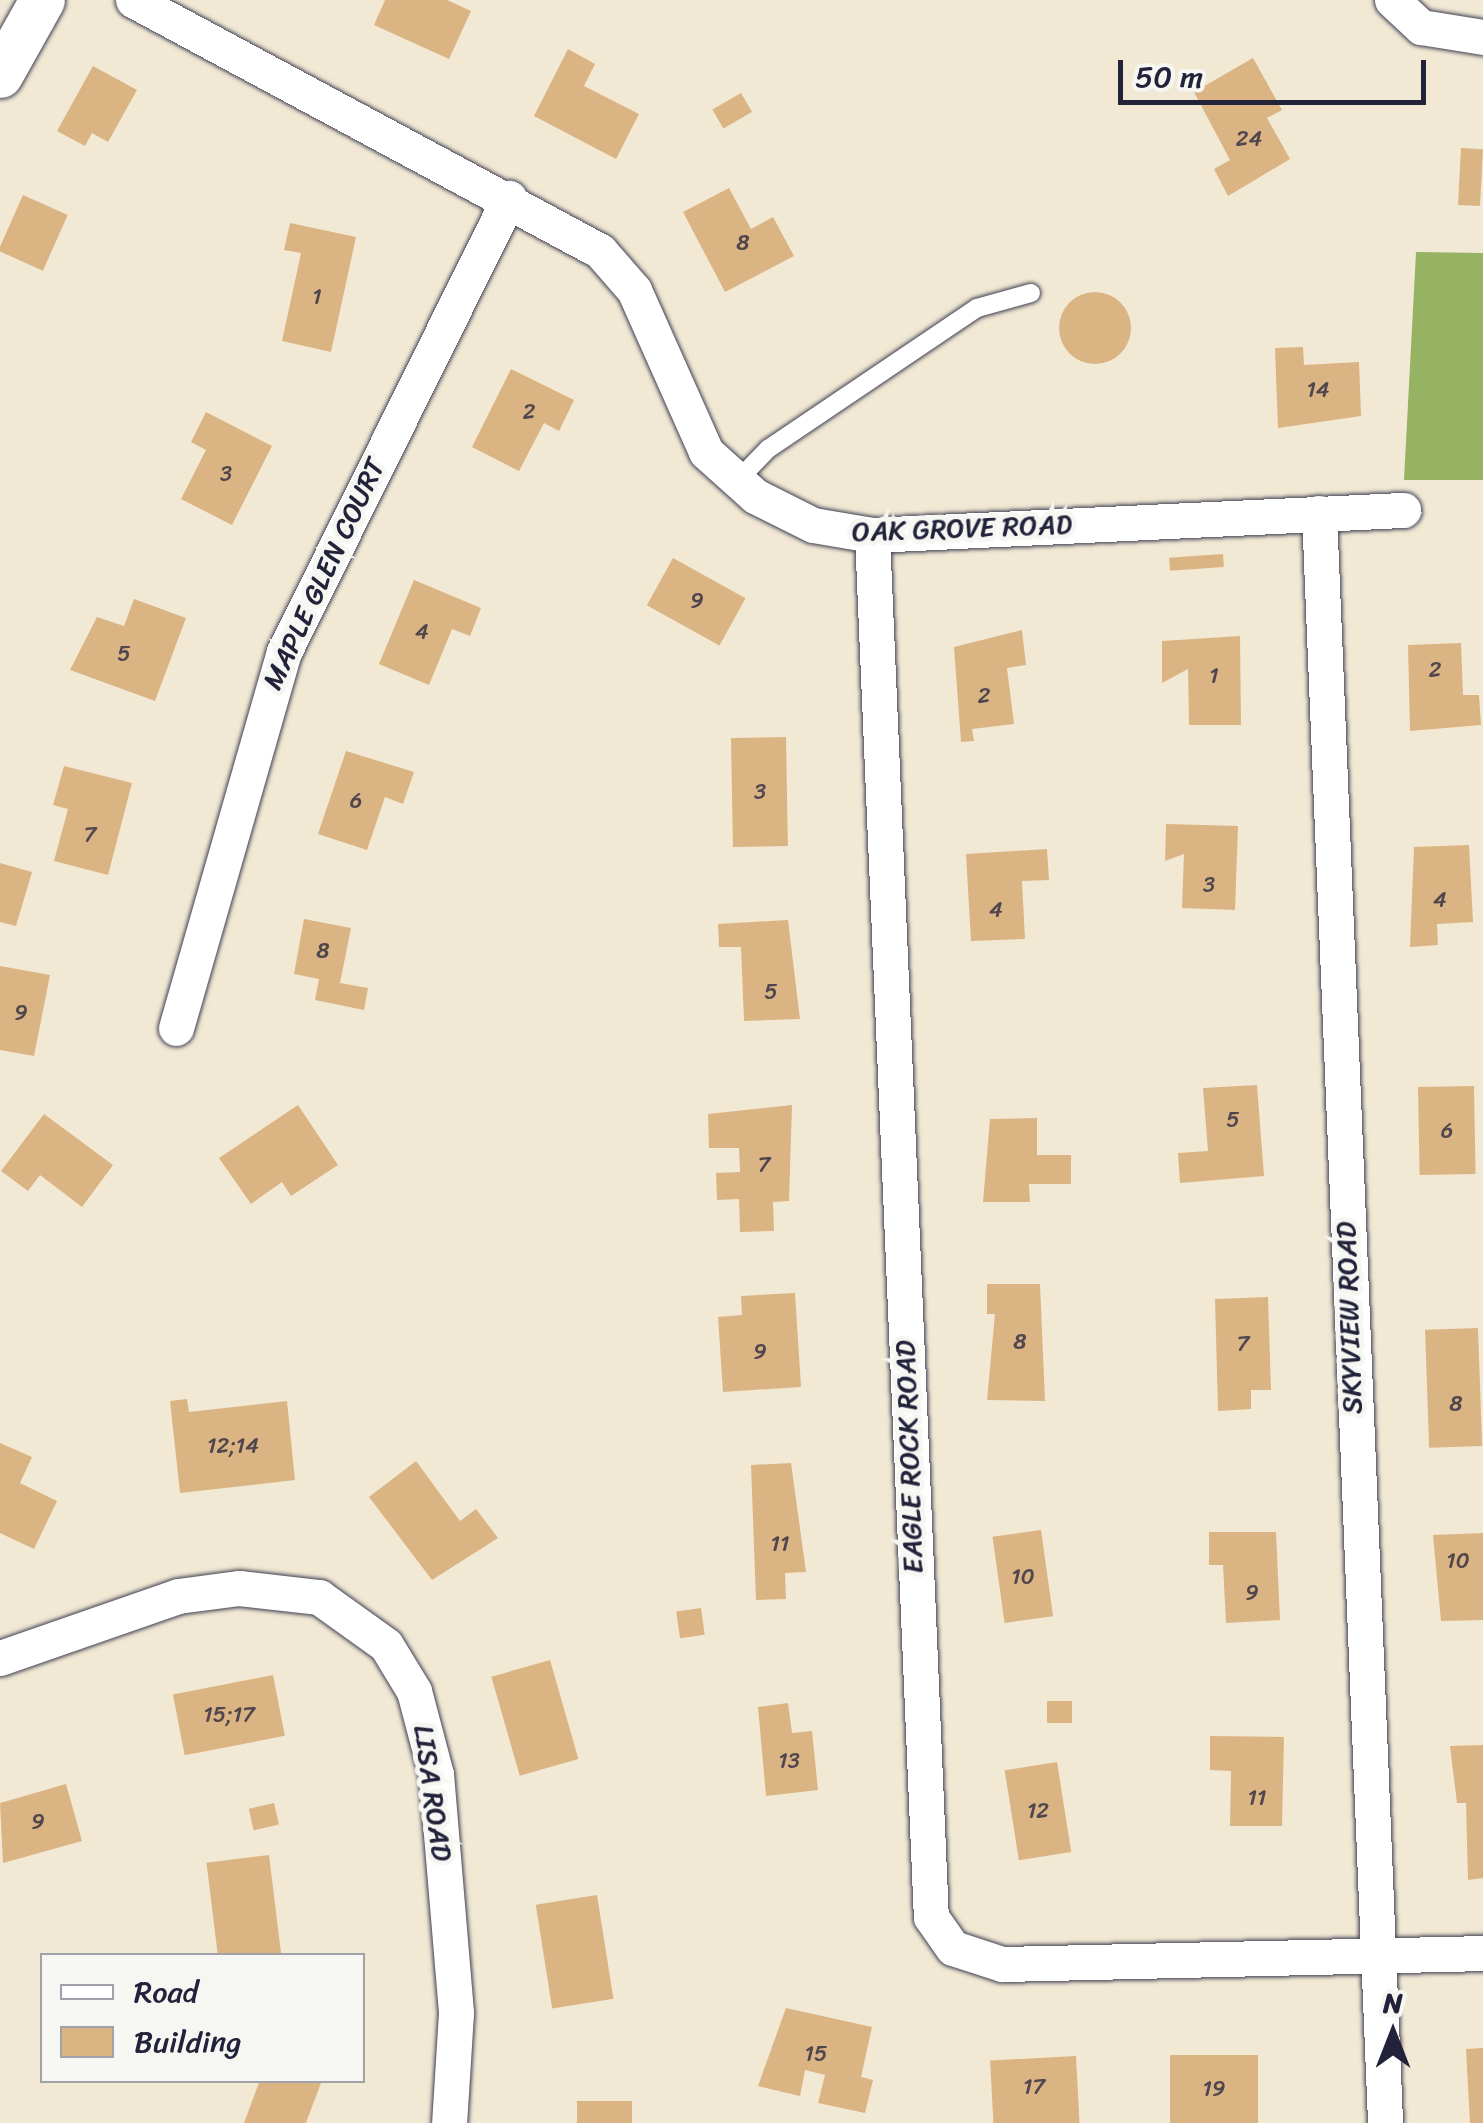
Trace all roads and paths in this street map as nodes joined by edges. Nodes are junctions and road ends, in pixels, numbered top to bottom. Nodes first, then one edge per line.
1 (42, 0) edge
2 (134, 0) edge
3 (1392, 0) edge
4 (1483, 37) edge
5 (0, 75) edge
6 (509, 198) junction
7 (1032, 293) dead end
8 (736, 482) junction
9 (1403, 510) dead end
10 (1319, 513) junction
11 (872, 535) junction
12 (176, 1028) dead end
13 (0, 1658) edge
14 (1372, 1953) junction
15 (1483, 1953) edge
16 (450, 2123) edge
17 (1384, 2123) edge

1 - 5 street
2 - 6 street, OAK GROVE ROAD
3 - 4 street
6 - 8 street, OAK GROVE ROAD
6 - 12 street, MAPLE GLEN COURT
7 - 8 lane
8 - 11 street, OAK GROVE ROAD
9 - 10 street, OAK GROVE ROAD
10 - 11 street, OAK GROVE ROAD
10 - 14 street, SKYVIEW ROAD
11 - 14 street, EAGLE ROCK ROAD
13 - 16 street, LISA ROAD
14 - 15 street, EAGLE ROCK ROAD
14 - 17 street, SKYVIEW ROAD

